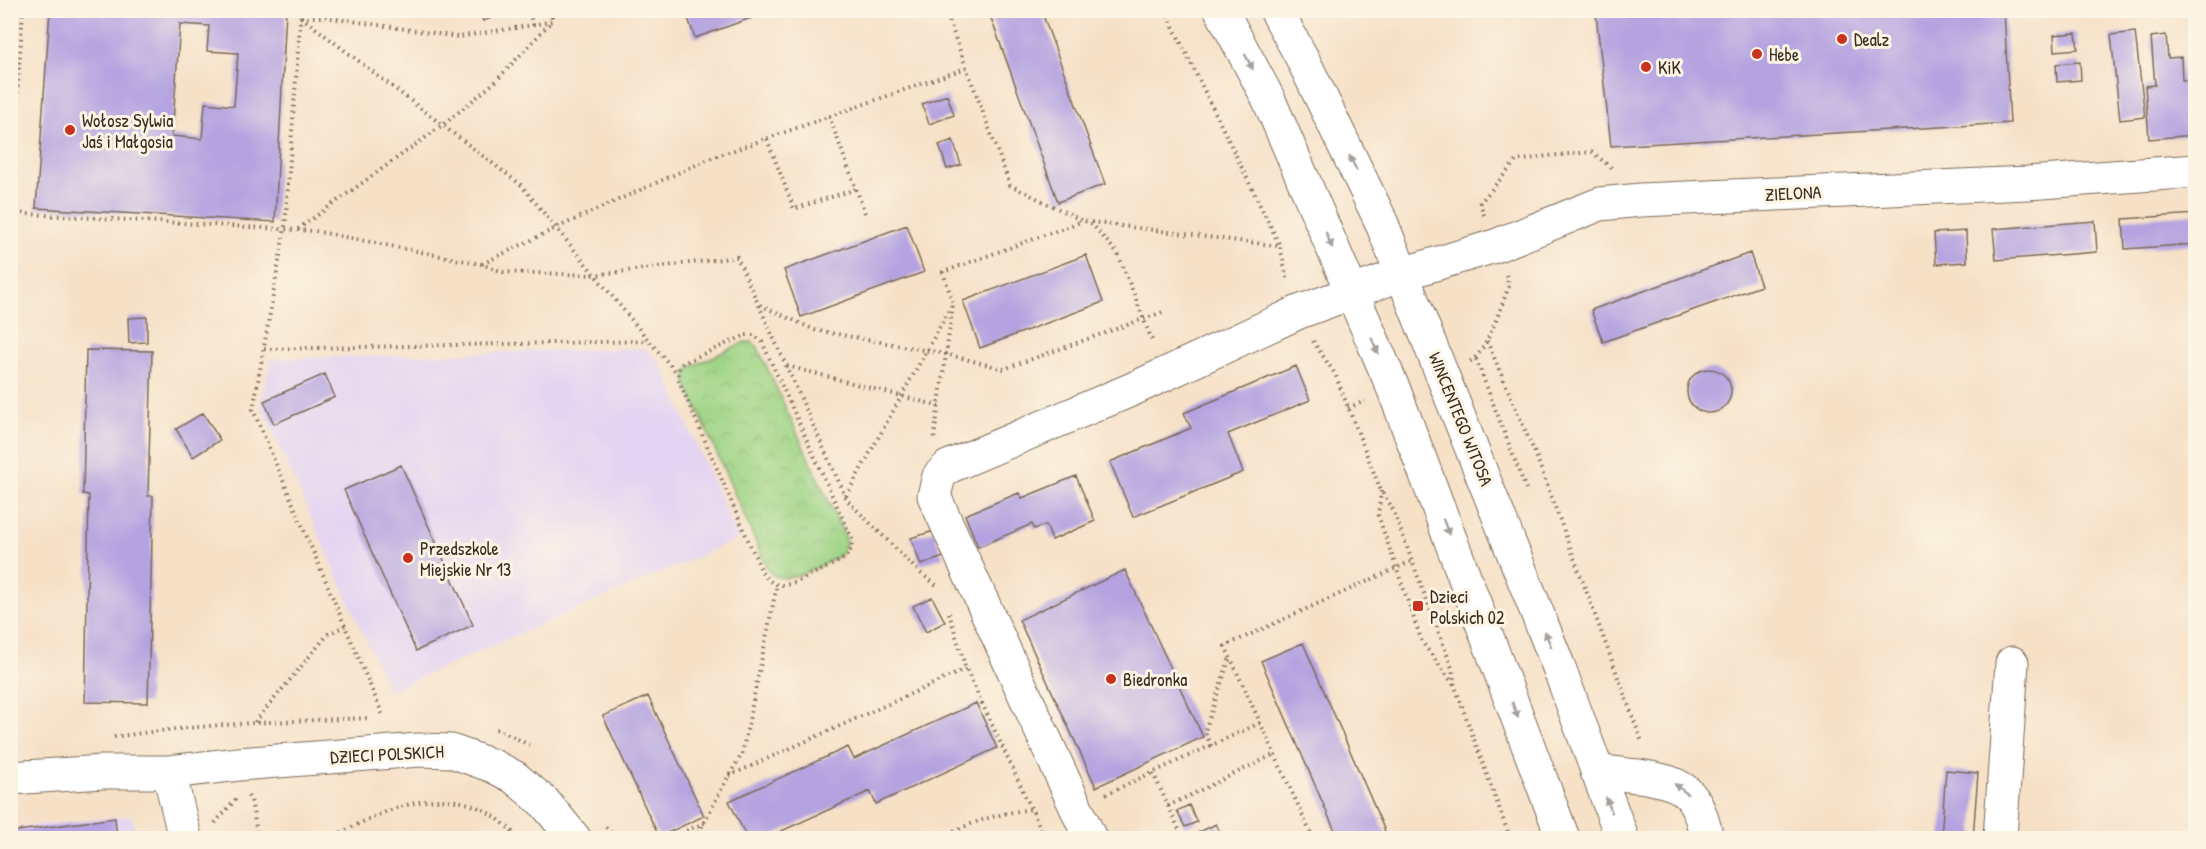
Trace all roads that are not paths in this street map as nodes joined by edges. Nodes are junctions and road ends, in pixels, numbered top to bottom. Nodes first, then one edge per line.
1 (1221, 10) edge
2 (1276, 10) edge
3 (2196, 171) edge
4 (1402, 274) junction
5 (1352, 292) junction
6 (2012, 663) dead end
7 (169, 772) junction
8 (1597, 772) junction
9 (10, 778) edge
10 (185, 838) edge
11 (574, 838) edge
12 (1090, 838) edge
13 (1563, 838) edge
14 (1622, 838) edge
15 (1707, 838) edge
16 (2000, 838) edge

1 -> 5 main road
4 -> 2 main road, WINCENTEGO WITOSA
3 - 4 main road, ZIELONA
4 - 5 main road, ZIELONA
8 -> 4 main road, WINCENTEGO WITOSA
5 - 12 main road, ZIELONA
5 -> 13 main road
6 - 16 main road
7 - 9 main road, DZIECI POLSKICH
7 - 10 main road
7 - 11 main road, DZIECI POLSKICH
14 -> 8 main road, WINCENTEGO WITOSA
15 -> 8 main road

